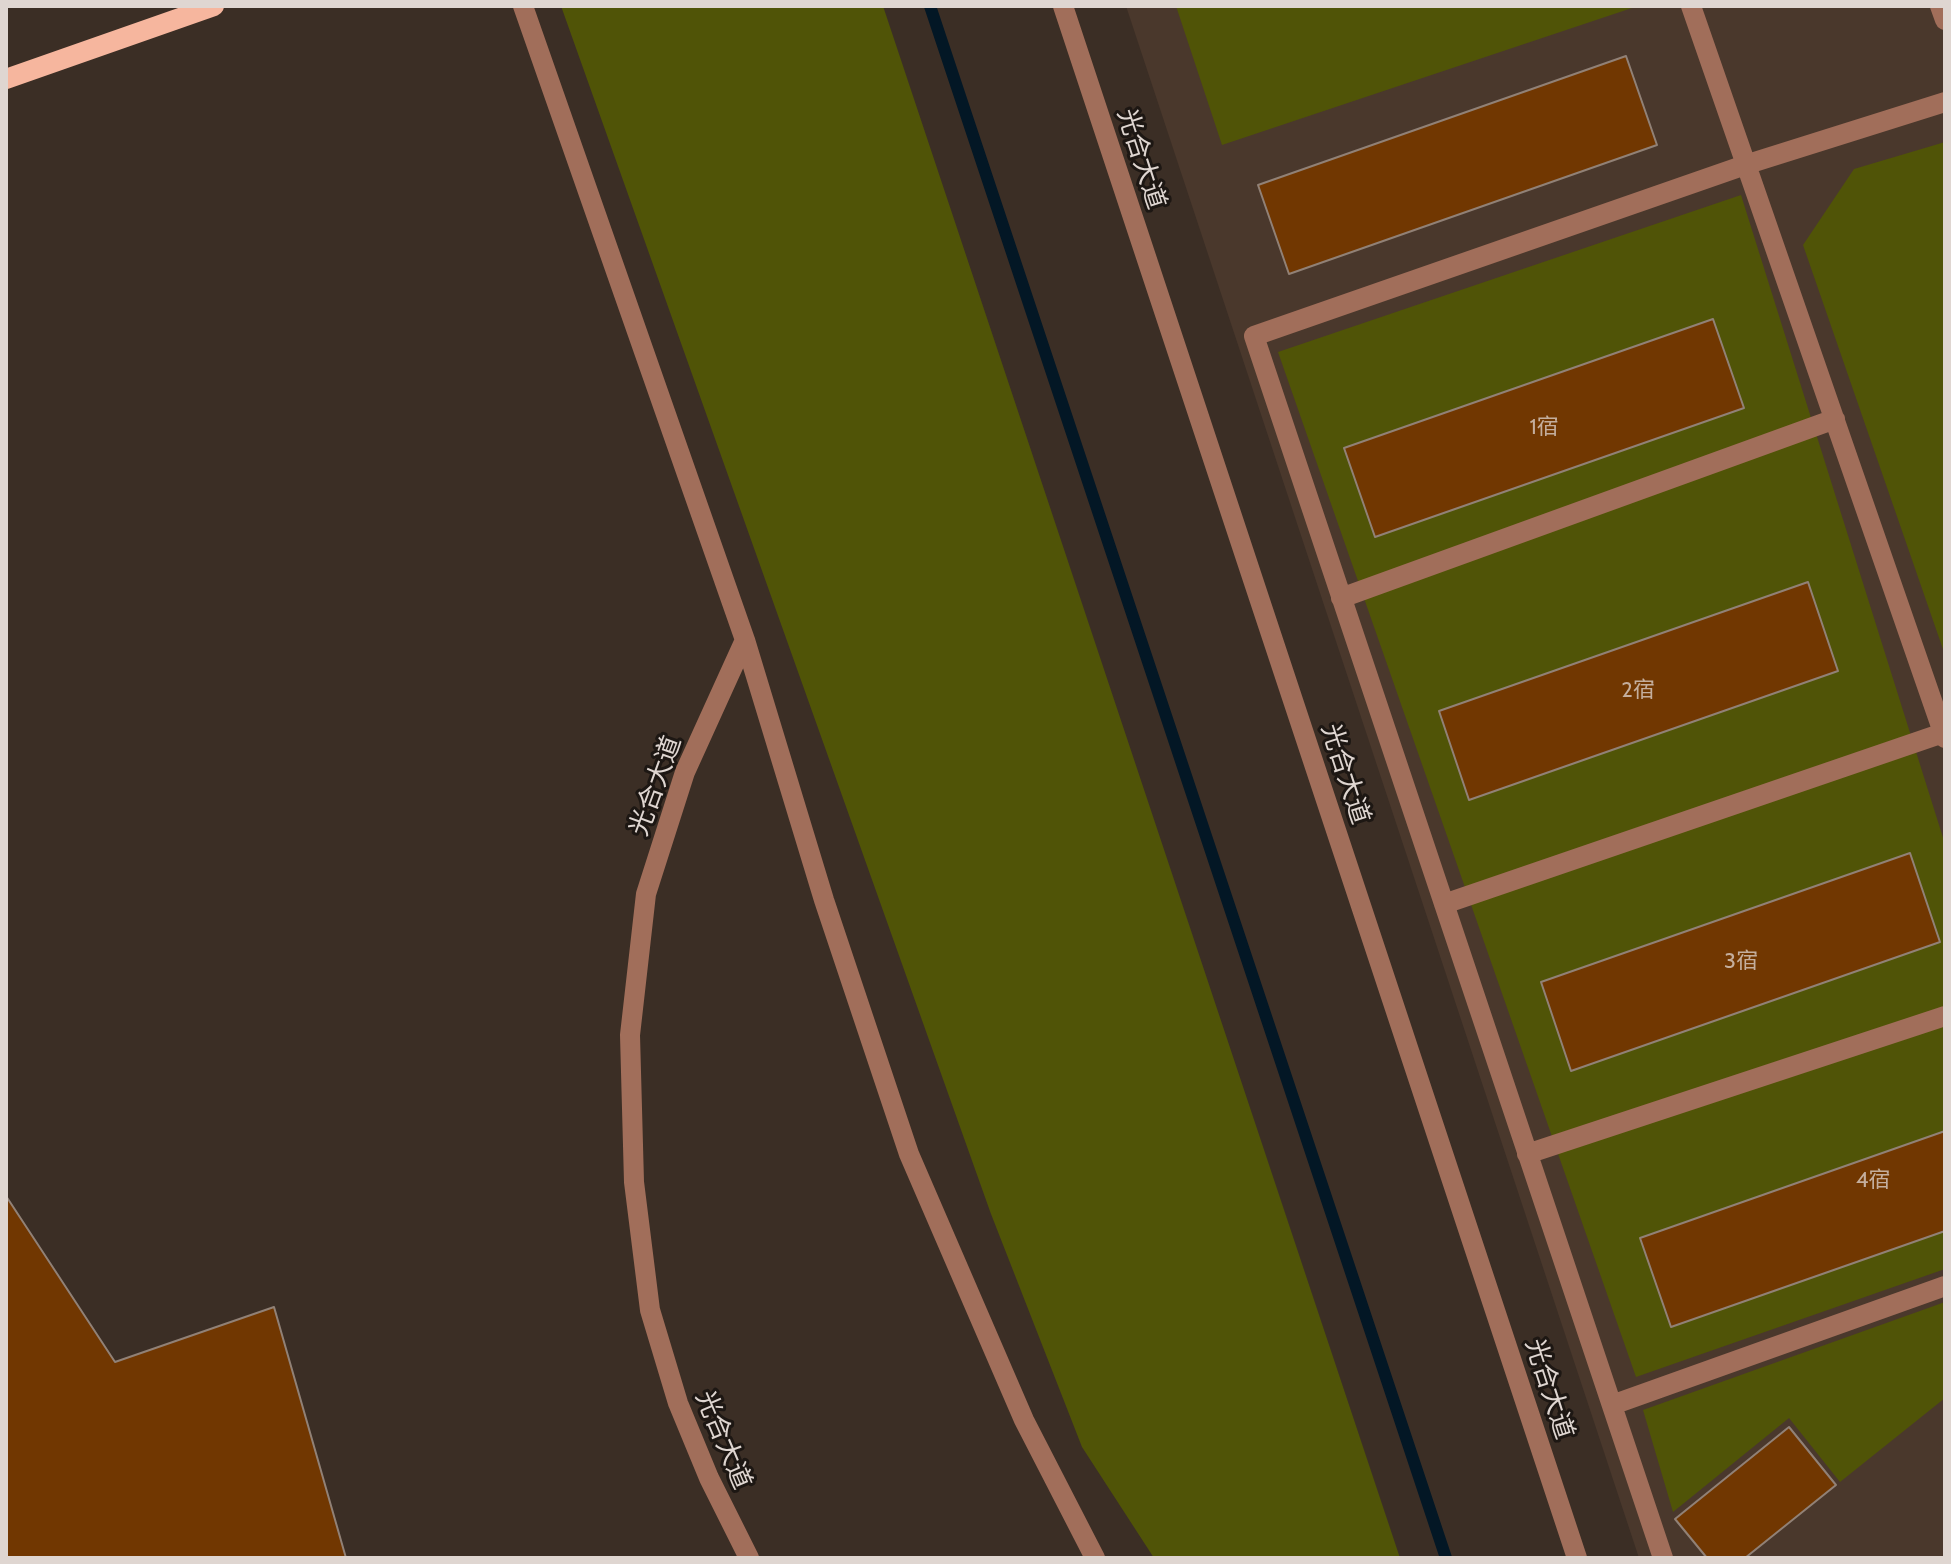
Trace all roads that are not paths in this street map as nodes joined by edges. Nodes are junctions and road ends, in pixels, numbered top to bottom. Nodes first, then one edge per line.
1 (214, 6) edge
2 (523, 6) edge
3 (1063, 6) edge
4 (1691, 6) edge
5 (1940, 6) edge
6 (1945, 20) edge
7 (6, 79) edge
8 (1945, 102) edge
9 (1748, 164) junction
10 (1835, 419) junction
11 (1341, 598) junction
12 (745, 640) junction
13 (1944, 735) edge
14 (1444, 904) junction
15 (1945, 1016) edge
16 (1527, 1154) junction
17 (1945, 1286) edge
18 (1612, 1405) junction
19 (749, 1558) edge
20 (1095, 1558) edge
21 (1577, 1558) edge
22 (1663, 1558) edge

1 - 7 main road
2 - 12 street
3 - 21 street, 光合大道
4 - 9 street
5 - 6 street
8 - 9 street
9 - 10 street
9 - 11 street
10 - 11 street
10 - 13 street
11 - 14 street
12 - 19 street, 光合大道
12 - 20 street
13 - 14 street
14 - 16 street
15 - 16 street
16 - 18 street
17 - 18 street
18 - 22 street

